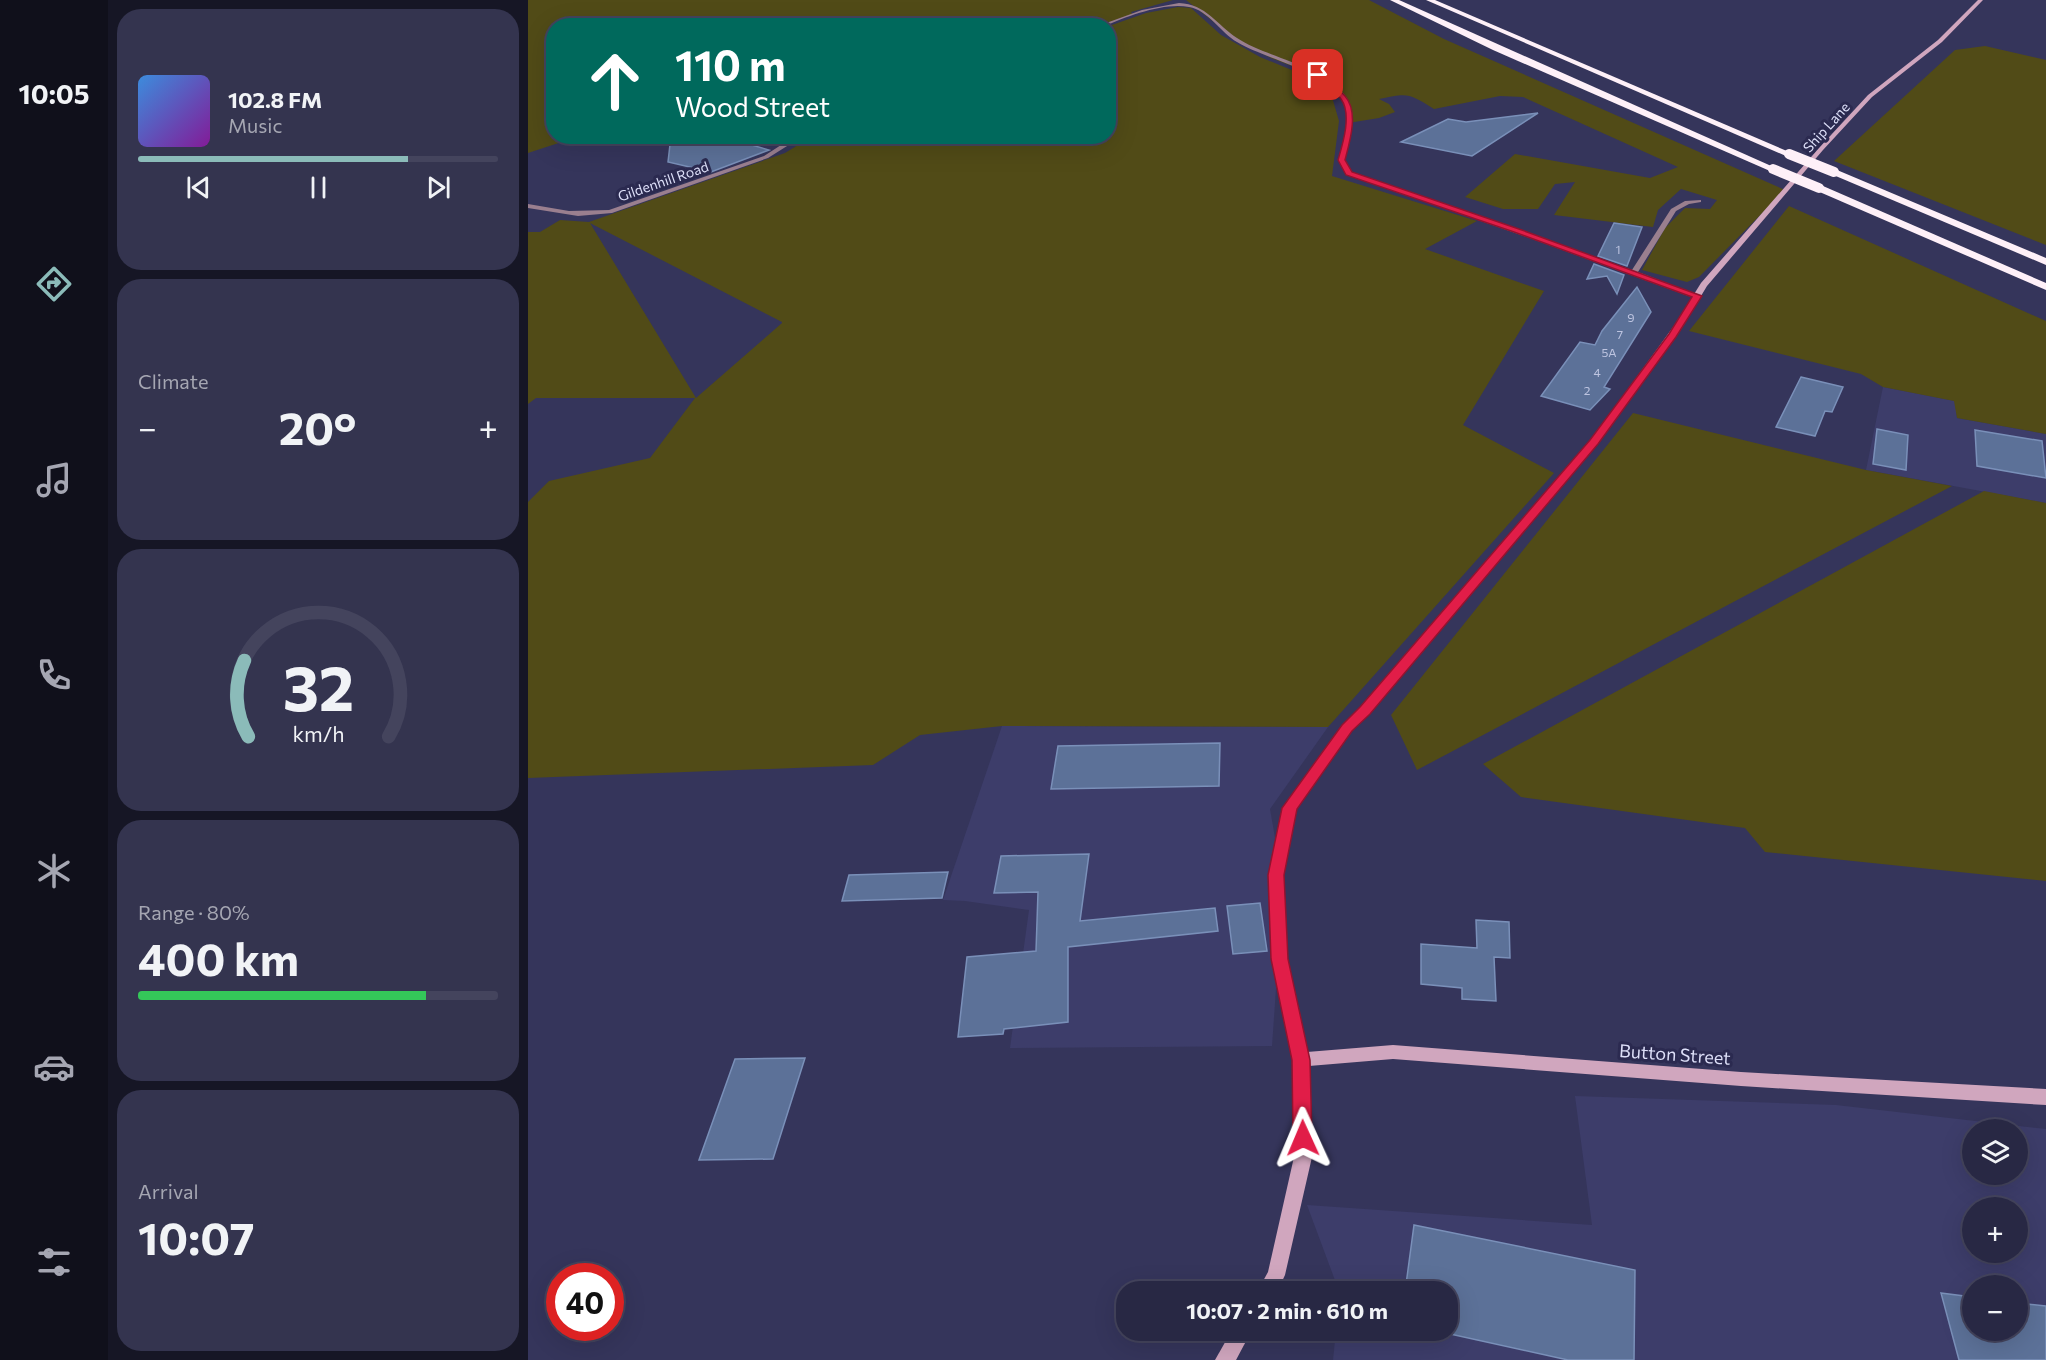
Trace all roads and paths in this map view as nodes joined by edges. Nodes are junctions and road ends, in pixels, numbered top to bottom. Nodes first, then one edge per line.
1 (1394, 0) edge
2 (1429, 0) edge
3 (1981, 0) edge
4 (1116, 21) edge
5 (787, 144) edge
6 (1699, 201) dead end
7 (528, 206) edge
8 (2046, 262) edge
9 (1634, 273) junction
10 (2046, 287) edge
11 (1697, 296) junction
12 (1301, 1060) junction
13 (2046, 1097) edge
14 (1272, 1281) edge
15 (1237, 1341) edge
16 (1226, 1360) edge

1 - 10 highway, bridge
2 - 8 highway, bridge
3 - 11 street, Ship Lane
4 - 9 street
5 - 7 street, Gildenhill Road
6 - 9 street
9 - 11 street
11 - 12 street, Ship Lane
12 - 13 street, Button Street
12 - 14 street, Ship Lane
15 - 16 street

